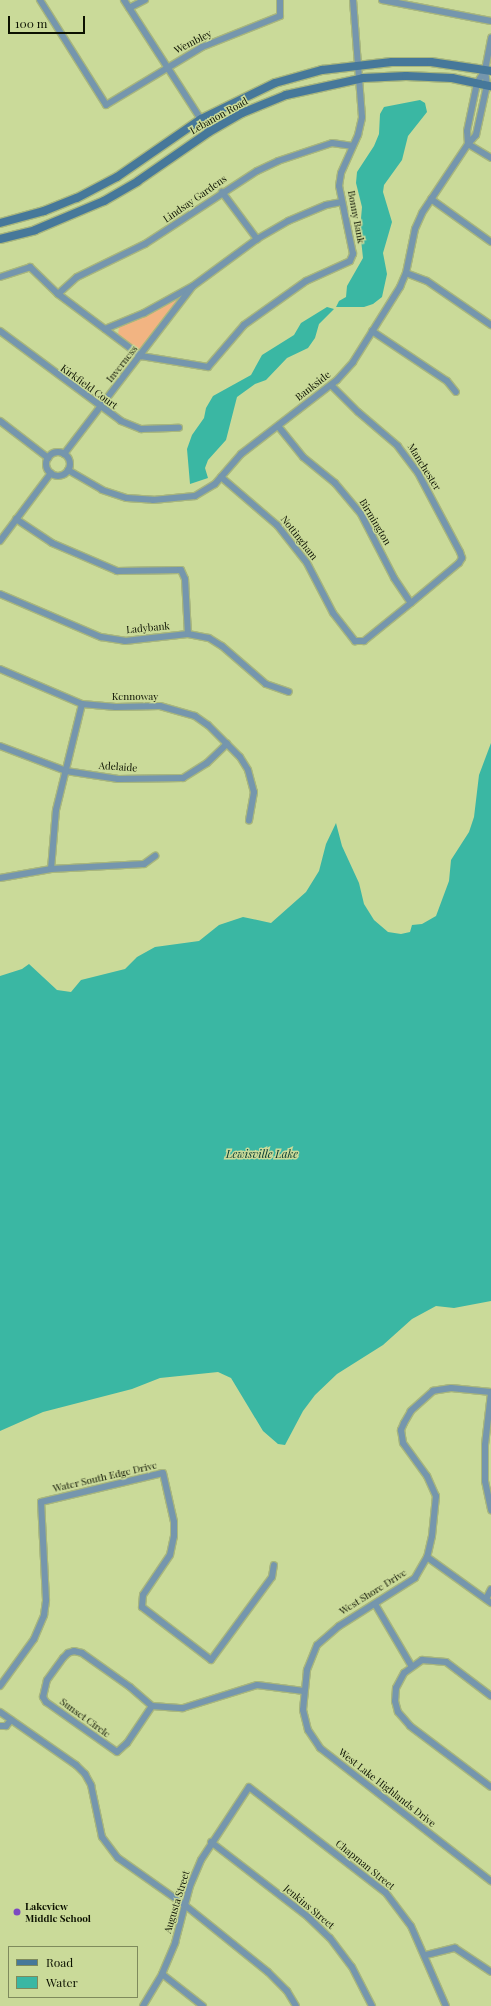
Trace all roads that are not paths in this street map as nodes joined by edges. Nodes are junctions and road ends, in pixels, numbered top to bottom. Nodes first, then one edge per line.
1 (40, 0) edge
2 (124, 0) edge
3 (145, 0) edge
4 (280, 0) edge
5 (353, 0) edge
6 (382, 0) edge
7 (405, 3) edge
8 (129, 8) junction
9 (491, 20) edge
10 (491, 38) edge
11 (358, 64) junction
12 (166, 67) junction
13 (488, 70) edge
14 (359, 79) junction
15 (477, 83) junction
16 (489, 85) edge
17 (201, 119) junction
18 (209, 132) junction
19 (468, 144) junction
20 (353, 146) junction
21 (491, 158) edge
22 (222, 192) junction
23 (431, 199) junction
24 (342, 202) junction
25 (0, 223) edge
26 (257, 238) junction
27 (0, 239) edge
28 (491, 242) edge
29 (406, 273) junction
30 (0, 277) edge
31 (193, 286) junction
32 (58, 294) junction
33 (491, 325) edge
34 (105, 330) junction
35 (0, 331) edge
36 (372, 332) junction
37 (141, 356) junction
38 (332, 386) junction
39 (456, 392) dead end
40 (100, 408) junction
41 (0, 421) edge
42 (278, 426) junction
43 (179, 428) dead end
44 (64, 454) junction
45 (48, 458) junction
46 (68, 470) junction
47 (51, 473) junction
48 (221, 478) junction
49 (16, 519) junction
50 (0, 540) edge
51 (0, 594) edge
52 (412, 603) junction
53 (188, 634) junction
54 (0, 669) edge
55 (289, 692) dead end
56 (82, 704) junction
57 (227, 744) junction
58 (0, 746) edge
59 (66, 771) junction
60 (249, 821) dead end
61 (155, 856) dead end
62 (51, 869) junction
63 (0, 878) edge
64 (491, 1392) edge
65 (491, 1510) edge
66 (428, 1557) junction
67 (274, 1565) dead end
68 (491, 1589) edge
69 (488, 1601) edge
70 (375, 1604) junction
71 (411, 1665) junction
72 (0, 1686) edge
73 (304, 1691) junction
74 (491, 1696) edge
75 (152, 1706) junction
76 (0, 1712) edge
77 (11, 1720) junction
78 (0, 1726) edge
79 (249, 1787) joint
80 (491, 1787) edge
81 (211, 1842) junction
82 (491, 1881) edge
83 (186, 1906) junction
84 (426, 1955) junction
85 (491, 1972) edge
86 (162, 1974) junction
87 (143, 2006) edge
88 (203, 2006) edge
89 (296, 2006) edge
90 (372, 2006) edge
91 (446, 2006) edge

1 - 12 street, Wembley
2 - 8 street
3 - 8 street
4 - 12 street, Wembley
5 - 11 street, Bonny Bank
6 - 7 street
7 - 9 street
8 - 12 street
10 - 13 street, Bankside
11 - 13 main road, Lebanon Road
11 - 14 street, Bonny Bank
11 - 17 main road, Lebanon Road
12 - 17 street
13 - 15 street, Bankside
13 - 16 street, Bankside
14 - 15 main road, Lebanon Road
14 - 18 main road, Lebanon Road
14 - 20 street, Bonny Bank
15 - 16 main road, Lebanon Road
15 - 19 street, Bankside
16 - 19 street, Bankside
17 - 18 street
17 - 25 main road, Lebanon Road
18 - 27 main road, Lebanon Road
19 - 21 street
19 - 23 street, Bankside
20 - 22 street, Lindsay Gardens
20 - 24 street, Bonny Bank
22 - 26 street
22 - 32 street, Lindsay Gardens
23 - 28 street
23 - 29 street, Bankside
24 - 26 street, Inverness
24 - 37 street, Bonny Bank
26 - 31 street, Inverness
29 - 33 street
29 - 36 street, Bankside
30 - 32 street
31 - 34 street, Inverness
31 - 37 street, Inverness
32 - 34 street
34 - 37 street
35 - 40 street, Kirkfield Court
36 - 38 street, Bankside
36 - 39 street
37 - 40 street, Inverness
38 - 42 street, Bankside
38 - 52 street, Manchester
40 - 43 street, Kirkfield Court
40 - 44 street, Inverness
41 - 45 street
42 - 48 street, Bankside
42 - 52 street, Birmington
44 - 45 street
44 - 46 street
45 - 47 street
46 - 47 street
46 - 48 street, Bankside
47 - 49 street
48 - 52 street, Nottingham
49 - 50 street
49 - 53 street
51 - 53 street, Ladybank
53 - 55 street, Ladybank
54 - 56 street, Kennoway
56 - 57 street, Kennoway
56 - 59 street
57 - 59 street, Adelaide
57 - 60 street, Kennoway
58 - 59 street, Adelaide
59 - 62 street
61 - 62 street
62 - 63 street
64 - 65 street
64 - 66 street, West Shore Drive
66 - 69 street
66 - 70 street, West Shore Drive
67 - 72 street, Water South Edge Drive
68 - 69 street
70 - 71 street
70 - 73 street, West Shore Drive
71 - 74 street
71 - 80 street
73 - 75 street
73 - 82 street, West Lake Highlands Drive
75 - 75 street, Sunset Circle
76 - 77 street
77 - 78 street
77 - 83 street
79 - 81 street, Augusta Street
79 - 84 street, Chapman Street
81 - 83 street, Augusta Street
81 - 90 street, Jenkins Street
83 - 86 street, Augusta Street
83 - 89 street
84 - 85 street
84 - 91 street, Chapman Street
86 - 87 street, Augusta Street
86 - 88 street

